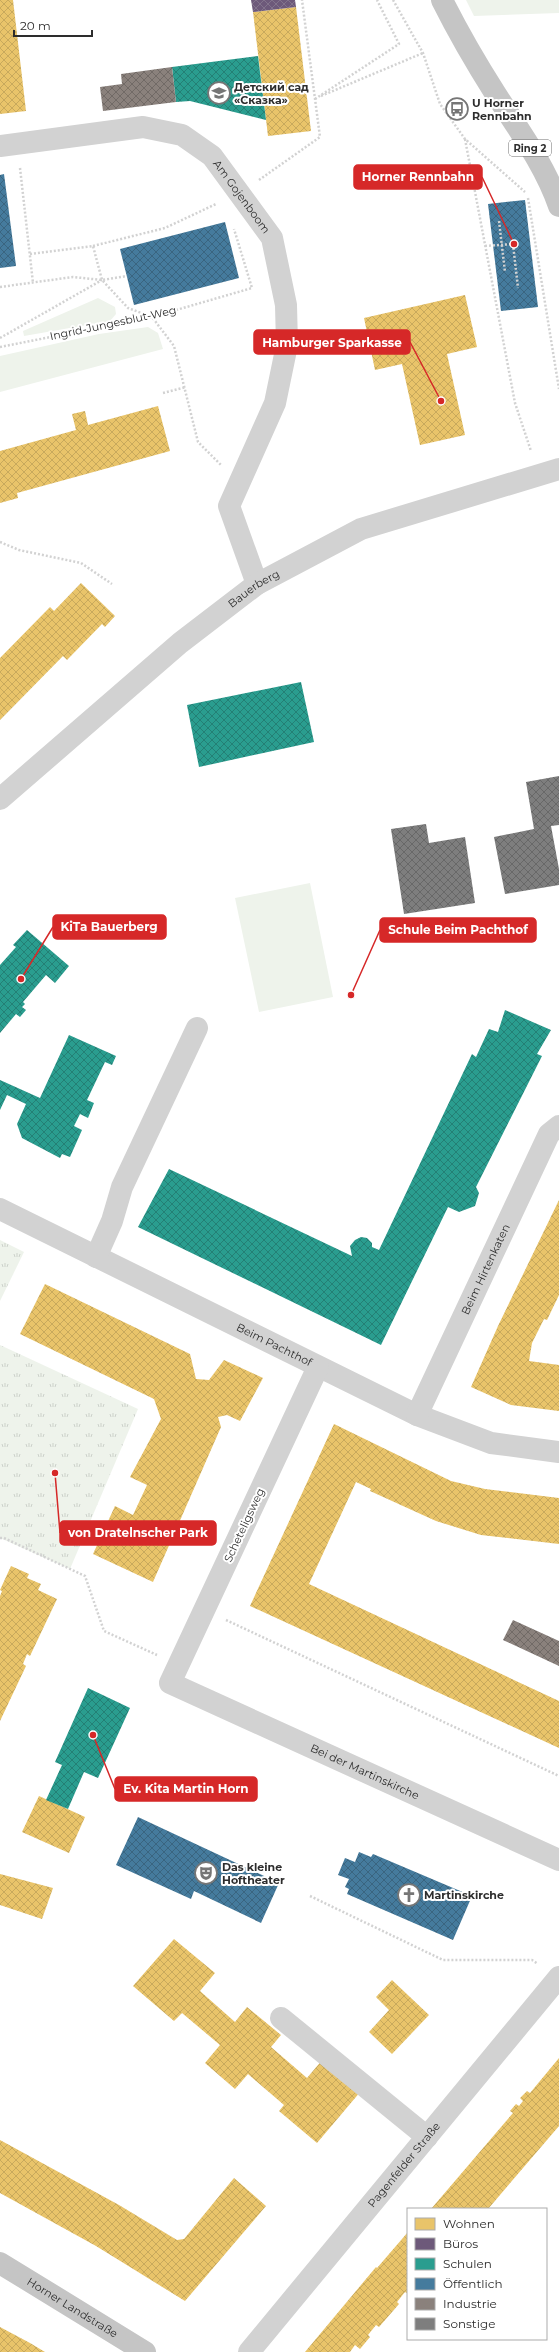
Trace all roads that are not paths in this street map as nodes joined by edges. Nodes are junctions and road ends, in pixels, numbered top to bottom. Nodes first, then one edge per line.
1 (442, 0) edge
2 (9, 145) edge
3 (559, 206) edge
4 (559, 470) edge
5 (258, 584) junction
6 (0, 799) edge
7 (197, 1028) dead end
8 (559, 1126) edge
9 (0, 1209) edge
10 (96, 1257) junction
11 (318, 1367) junction
12 (417, 1415) junction
13 (559, 1452) edge
14 (170, 1683) joint
15 (559, 1860) edge
16 (559, 1977) edge
17 (281, 2018) dead end
18 (427, 2137) junction
19 (0, 2263) edge
20 (145, 2352) edge
21 (249, 2352) edge

1 - 3 main road, Ring 2
2 - 5 street, Am Gojenboom
4 - 5 street, Bauerberg
5 - 6 street, Bauerberg
7 - 10 street
8 - 12 street, Beim Hirtenkaten
9 - 10 street, Beim Pachthof
10 - 11 street, Beim Pachthof
11 - 12 street, Beim Pachthof
11 - 14 street, Scheteligsweg
12 - 13 street, Beim Pachthof
14 - 15 street, Bei der Martinskirche
16 - 18 street, Pagenfelder Straße
17 - 18 street
18 - 21 street, Pagenfelder Straße
19 - 20 main road, Horner Landstraße

